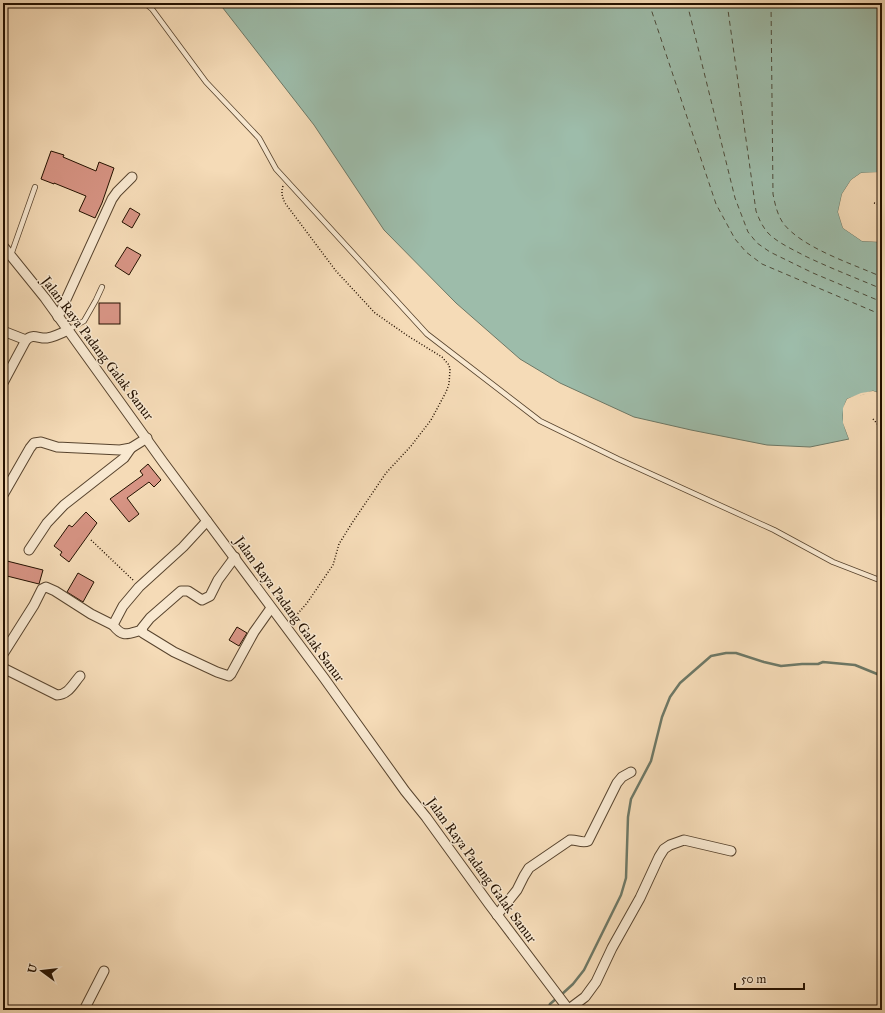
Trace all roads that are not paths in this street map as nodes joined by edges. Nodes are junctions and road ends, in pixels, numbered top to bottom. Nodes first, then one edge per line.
1 (145, 3) edge
2 (132, 177) dead end
3 (36, 187) dead end
4 (3, 246) edge
5 (11, 256) junction
6 (102, 287) dead end
7 (58, 317) junction
8 (68, 330) junction
9 (3, 331) edge
10 (26, 340) junction
11 (3, 383) edge
12 (147, 438) junction
13 (132, 448) junction
14 (3, 495) edge
15 (207, 521) junction
16 (29, 550) dead end
17 (235, 557) junction
18 (882, 581) edge
19 (271, 608) junction
20 (113, 625) junction
21 (142, 630) junction
22 (3, 654) edge
23 (3, 668) edge
24 (80, 676) dead end
25 (631, 772) dead end
26 (731, 851) dead end
27 (497, 914) junction
28 (104, 971) dead end
29 (567, 1007) edge
30 (84, 1010) edge

1 - 18 lane
2 - 7 street
3 - 5 lane
4 - 5 street, Jalan Raya Padang Galak Sanur
5 - 7 street, Jalan Raya Padang Galak Sanur
6 - 8 lane
7 - 8 street, Jalan Raya Padang Galak Sanur
8 - 10 street
8 - 12 street, Jalan Raya Padang Galak Sanur
9 - 10 street
10 - 11 street
12 - 13 street
12 - 15 street, Jalan Raya Padang Galak Sanur
13 - 14 street
13 - 16 street
15 - 17 street, Jalan Raya Padang Galak Sanur
15 - 20 street
17 - 19 street, Jalan Raya Padang Galak Sanur
17 - 21 street
19 - 21 street
19 - 27 street, Jalan Raya Padang Galak Sanur
20 - 21 street
20 - 22 street
23 - 24 street
25 - 27 street
26 - 29 street
27 - 29 street, Jalan Raya Padang Galak Sanur
28 - 30 street

